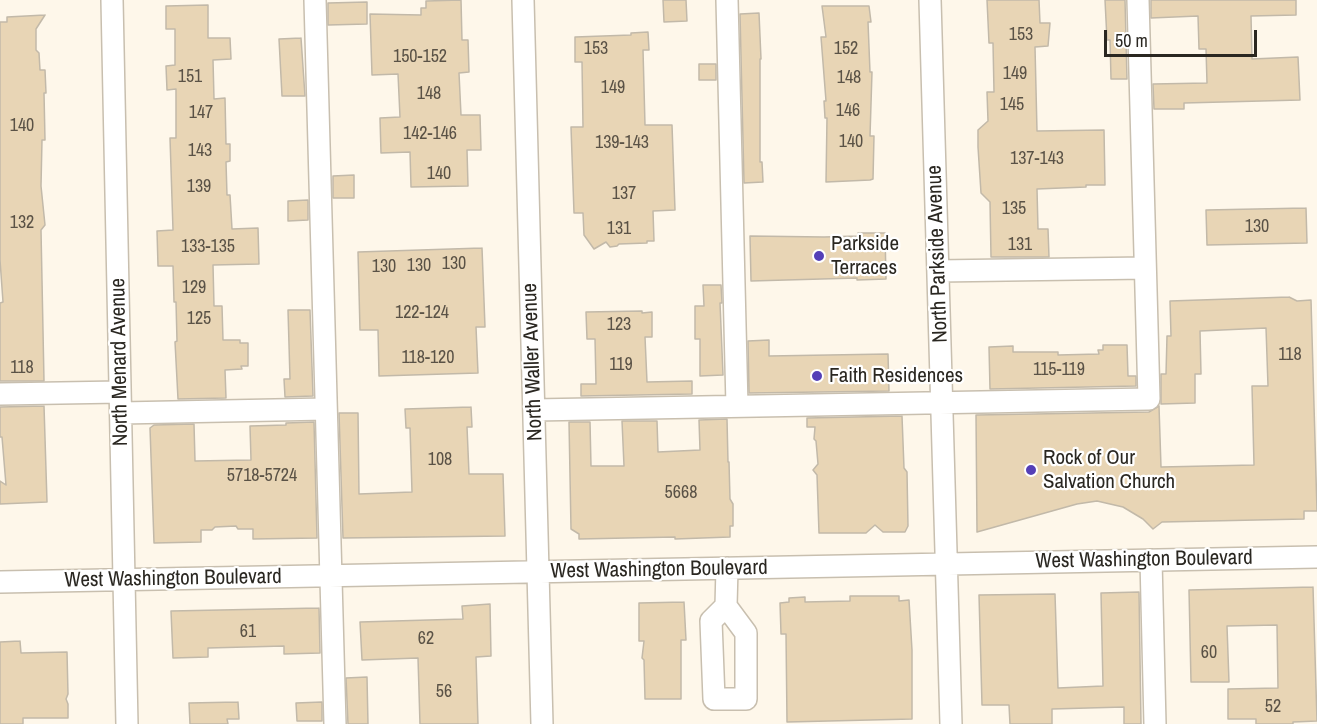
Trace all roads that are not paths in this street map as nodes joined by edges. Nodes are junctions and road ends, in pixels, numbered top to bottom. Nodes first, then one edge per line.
1 (112, 0) edge
2 (315, 0) edge
3 (523, 0) edge
4 (727, 0) edge
5 (930, 0) edge
6 (1138, 0) edge
7 (1145, 268) junction
8 (938, 272) junction
9 (120, 392) junction
10 (0, 394) edge
11 (942, 402) junction
12 (737, 406) junction
13 (326, 409) junction
14 (534, 410) junction
15 (121, 413) junction
16 (1317, 557) edge
17 (1150, 560) junction
18 (946, 564) junction
19 (727, 568) junction
20 (538, 572) junction
21 (331, 576) junction
22 (124, 580) junction
23 (0, 582) edge
24 (726, 606) dead end
25 (127, 724) edge
26 (335, 724) edge
27 (543, 724) edge
28 (951, 724) edge
29 (1155, 724) edge

1 - 9 street, North Menard Avenue
2 - 13 street
3 - 14 street, North Waller Avenue
4 - 12 street
5 - 8 street, North Parkside Avenue
6 - 7 street
7 - 8 street
7 - 11 street
8 - 11 street, North Parkside Avenue
9 - 10 street
9 - 15 street, North Menard Avenue
11 - 12 street
11 - 18 street, North Parkside Avenue
12 - 14 street
13 - 15 street
13 - 21 street
14 - 20 street, North Waller Avenue
15 - 22 street, North Menard Avenue
16 - 17 street, West Washington Boulevard
17 - 18 street, West Washington Boulevard
17 - 29 street
18 - 19 street, West Washington Boulevard
18 - 28 street, North Parkside Avenue
19 - 20 street, West Washington Boulevard
19 - 24 street
20 - 21 street, West Washington Boulevard
20 - 27 street, North Waller Avenue
21 - 22 street, West Washington Boulevard
21 - 26 street
22 - 23 street, West Washington Boulevard
22 - 25 street, North Menard Avenue

